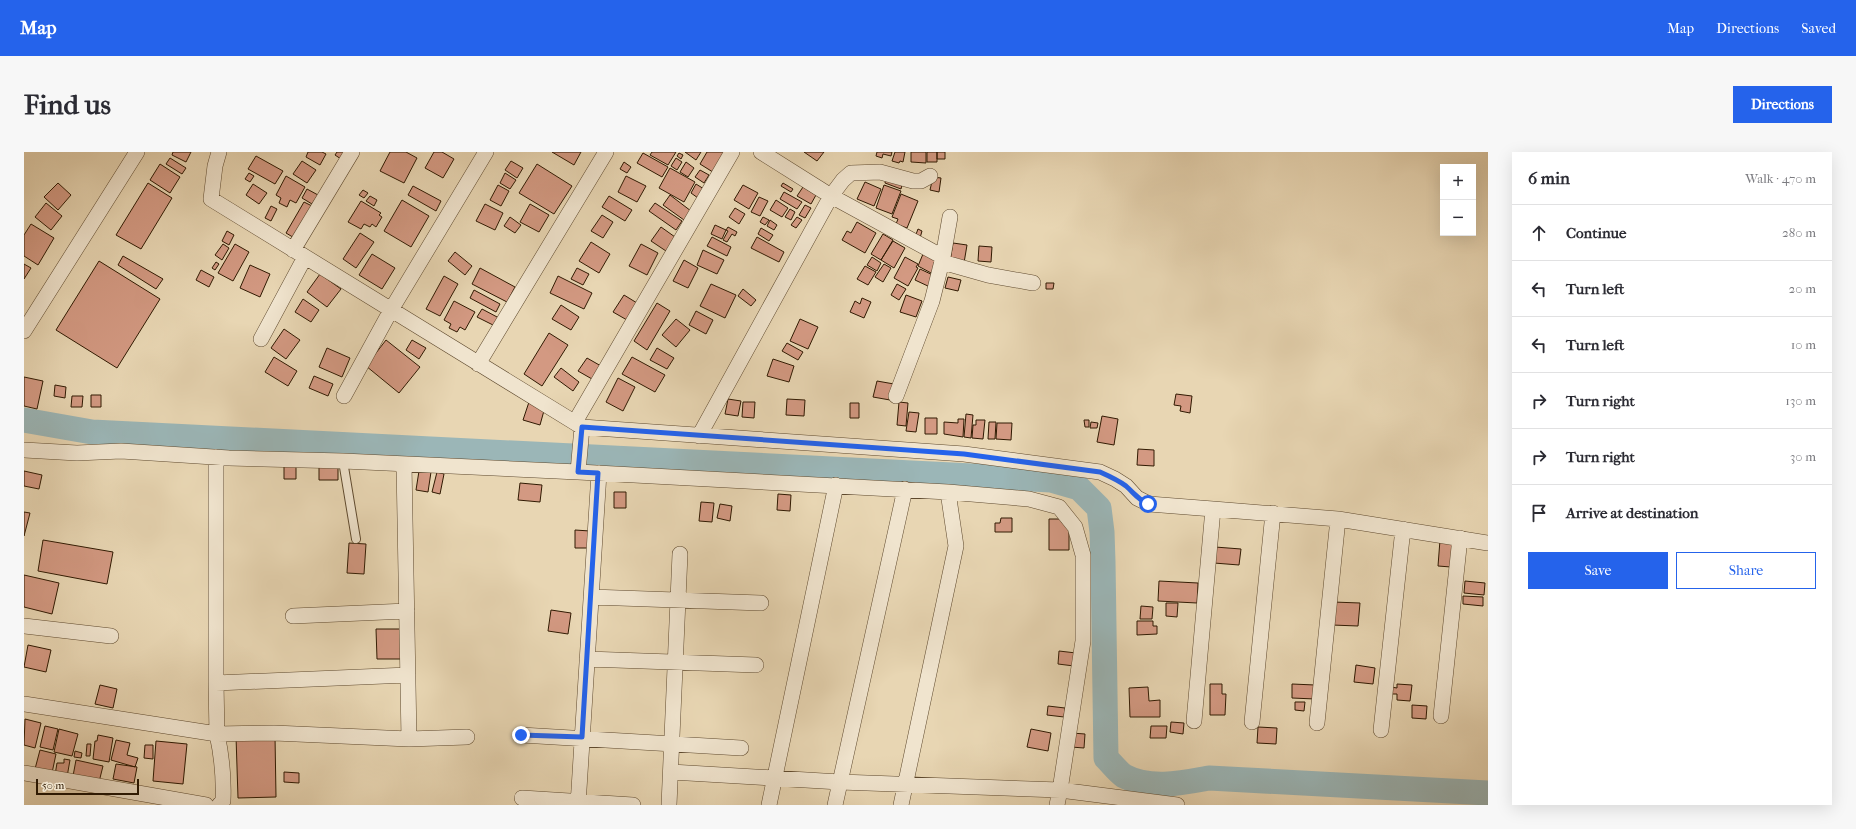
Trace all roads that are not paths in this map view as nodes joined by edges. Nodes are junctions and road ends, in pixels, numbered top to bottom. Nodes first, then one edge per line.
1 (137, 152) edge
2 (219, 152) edge
3 (352, 152) edge
4 (486, 152) edge
5 (606, 152) edge
6 (732, 152) edge
7 (761, 152) edge
8 (930, 176) dead end
9 (831, 196) junction
10 (950, 217) dead end
11 (299, 254) junction
12 (942, 260) junction
13 (1033, 283) dead end
14 (391, 310) junction
15 (24, 331) edge
16 (261, 338) dead end
17 (478, 364) junction
18 (344, 396) dead end
19 (896, 396) dead end
20 (579, 429) junction
21 (699, 436) junction
22 (24, 450) edge
23 (216, 457) junction
24 (343, 461) junction
25 (404, 464) junction
26 (578, 468) junction
27 (598, 473) junction
28 (836, 486) junction
29 (905, 489) junction
30 (948, 492) junction
31 (1213, 509) junction
32 (1273, 513) junction
33 (1338, 519) junction
34 (1403, 528) junction
35 (1460, 538) junction
36 (356, 539) dead end
37 (1488, 543) edge
38 (680, 554) dead end
39 (591, 597) junction
40 (678, 600) junction
41 (761, 603) dead end
42 (407, 611) junction
43 (293, 616) dead end
44 (24, 626) edge
45 (111, 636) dead end
46 (587, 659) junction
47 (675, 662) junction
48 (756, 665) dead end
49 (408, 675) junction
50 (216, 683) junction
51 (24, 704) edge
52 (1442, 716) dead end
53 (1194, 721) dead end
54 (1252, 722) dead end
55 (1317, 723) dead end
56 (1381, 730) dead end
57 (217, 734) junction
58 (521, 735) dead end
59 (467, 737) dead end
60 (582, 737) junction
61 (409, 739) junction
62 (673, 744) junction
63 (741, 748) dead end
64 (671, 772) junction
65 (24, 773) edge
66 (774, 778) junction
67 (840, 782) junction
68 (906, 784) junction
69 (522, 798) dead end
70 (1059, 798) edge
71 (1123, 802) edge
72 (578, 803) edge
73 (206, 805) edge
74 (219, 805) edge
75 (633, 805) edge
76 (669, 805) edge
77 (769, 805) edge
78 (835, 805) edge
79 (901, 805) edge
80 (1177, 805) edge

1 - 15 street
2 - 11 street
3 - 11 street
4 - 14 street
5 - 17 street
6 - 20 street
7 - 9 street
8 - 9 street
9 - 12 street
9 - 21 street
10 - 12 street
11 - 14 street
11 - 16 street
12 - 13 street
12 - 19 street
14 - 17 street
14 - 18 street
17 - 20 street
20 - 21 street
20 - 26 street
21 - 31 street
22 - 23 street
23 - 24 street
23 - 50 street
24 - 25 street
24 - 36 lane
25 - 26 street
25 - 42 street
26 - 27 street
27 - 28 street
27 - 39 street
28 - 29 street
28 - 66 street
29 - 30 street
29 - 67 street
30 - 68 street
30 - 70 street
31 - 32 street
31 - 53 street
32 - 33 street
32 - 54 street
33 - 34 street
33 - 55 street
34 - 35 street
34 - 56 street
35 - 37 street
35 - 52 street
38 - 40 street
39 - 40 street
39 - 46 street
40 - 41 street
40 - 47 street
42 - 43 street
42 - 49 street
44 - 45 street
46 - 47 street
46 - 60 street
47 - 48 street
47 - 62 street
49 - 50 street
49 - 61 street
50 - 57 street
51 - 57 street
57 - 61 street
57 - 74 street
58 - 60 street
59 - 61 street
60 - 62 street
60 - 72 street
62 - 63 street
62 - 64 street
64 - 66 street
64 - 76 street
65 - 73 street
66 - 67 street
66 - 77 street
67 - 68 street
67 - 78 street
68 - 70 street
68 - 79 street
69 - 72 street
70 - 71 street
71 - 80 street
72 - 75 street

